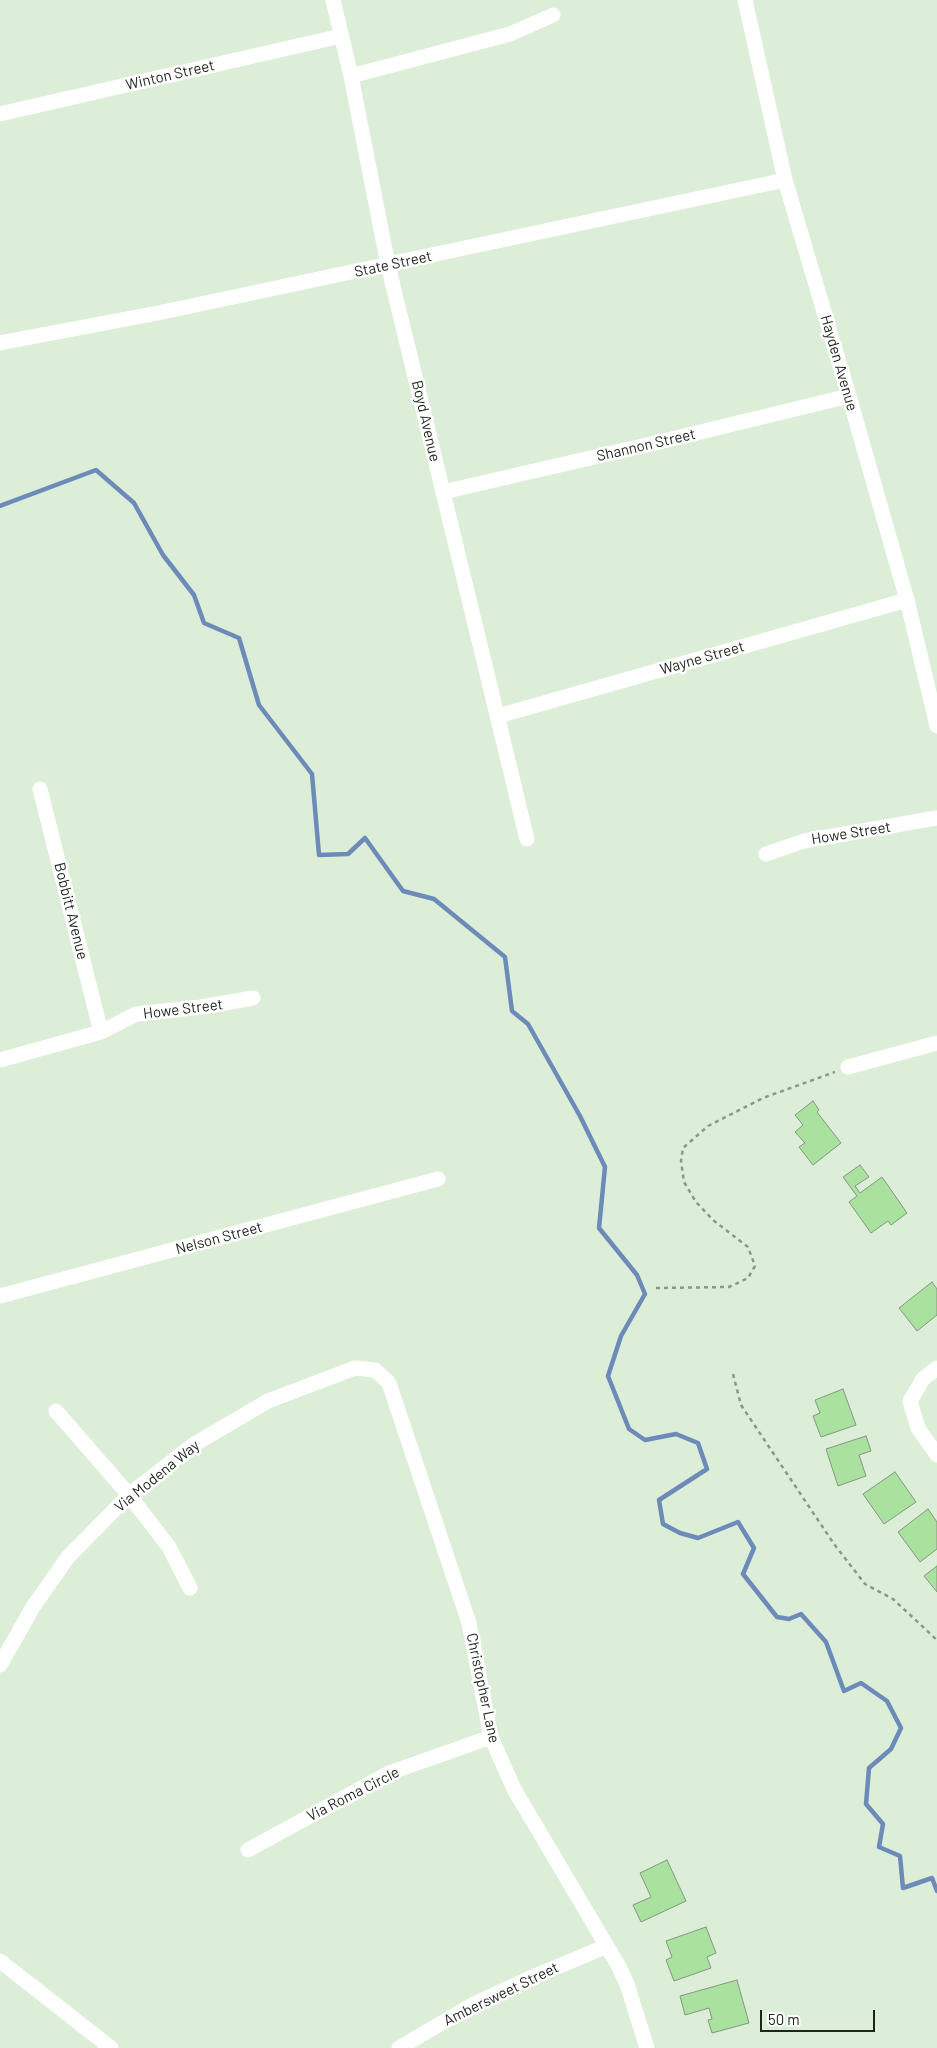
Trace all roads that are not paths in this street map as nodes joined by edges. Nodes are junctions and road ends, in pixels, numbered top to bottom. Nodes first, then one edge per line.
1 (333, 0) edge
2 (745, 0) edge
3 (553, 15) dead end
4 (341, 36) junction
5 (350, 76) junction
6 (0, 114) edge
7 (785, 180) junction
8 (388, 265) junction
9 (0, 343) edge
10 (849, 396) junction
11 (443, 492) junction
12 (907, 600) junction
13 (498, 716) junction
14 (937, 726) edge
15 (40, 789) dead end
16 (937, 818) edge
17 (527, 840) dead end
18 (766, 854) dead end
19 (253, 998) dead end
20 (101, 1032) junction
21 (937, 1043) edge
22 (0, 1060) edge
23 (848, 1067) road end
24 (438, 1179) dead end
25 (0, 1296) edge
26 (937, 1368) edge
27 (375, 1370) joint
28 (56, 1411) dead end
29 (937, 1455) edge
30 (128, 1495) junction
31 (190, 1588) dead end
32 (0, 1665) edge
33 (491, 1737) junction
34 (248, 1850) dead end
35 (607, 1946) junction
36 (0, 1961) edge
37 (111, 2048) edge
38 (399, 2048) edge
39 (647, 2048) edge

1 - 4 street, Boyd Avenue
2 - 7 street, Hayden Avenue
3 - 5 street
4 - 5 street, Boyd Avenue
4 - 6 street, Winton Street
5 - 8 street, Boyd Avenue
7 - 8 street, State Street
7 - 10 street, Hayden Avenue
8 - 9 street, State Street
8 - 11 street, Boyd Avenue
10 - 11 street, Shannon Street
10 - 12 street, Hayden Avenue
11 - 13 street, Boyd Avenue
12 - 13 street, Wayne Street
12 - 14 street, Hayden Avenue
13 - 17 street, Boyd Avenue
15 - 20 street, Bobbitt Avenue
16 - 18 street, Howe Street
19 - 20 street, Howe Street
20 - 22 street, Howe Street
21 - 23 street
24 - 25 street, Nelson Street
26 - 29 street
27 - 30 street, Via Modena Way
27 - 33 street, Christopher Lane
28 - 30 street
30 - 31 street
30 - 32 street, Via Modena Way
33 - 34 street, Via Roma Circle
33 - 35 street, Christopher Lane
35 - 38 street, Ambersweet Street
35 - 39 street, Christopher Lane
36 - 37 street

